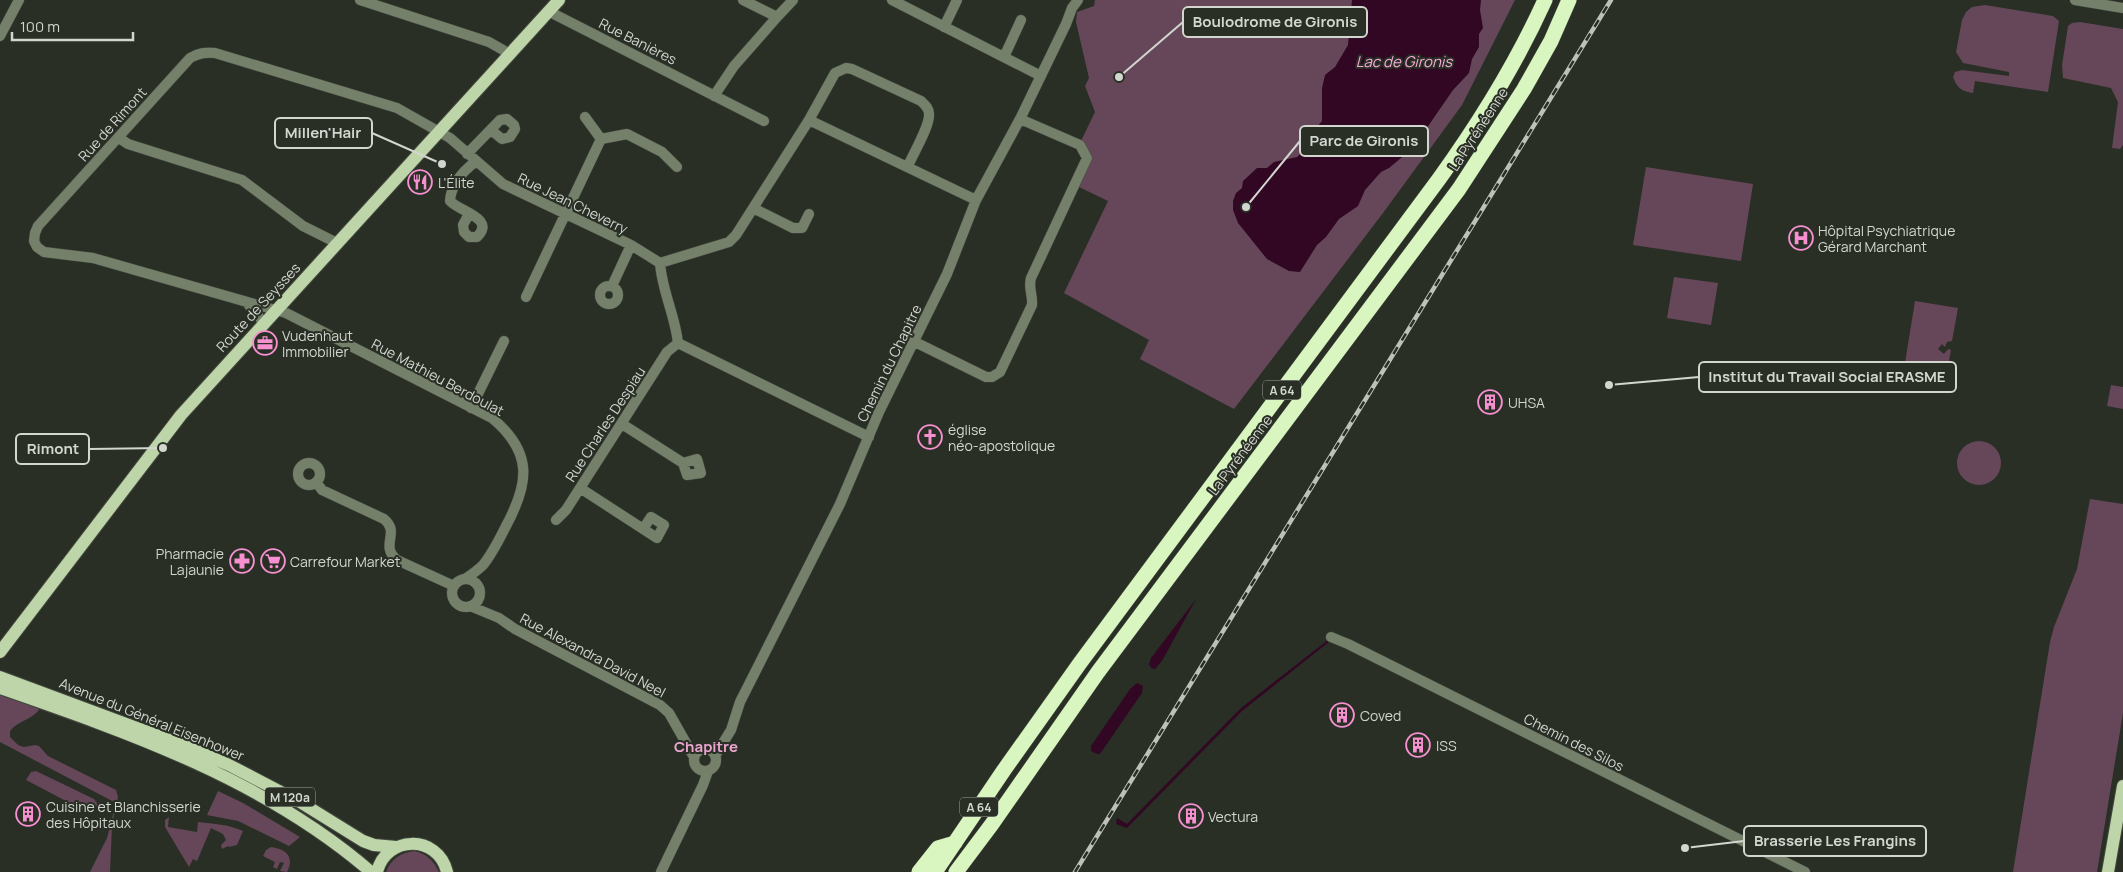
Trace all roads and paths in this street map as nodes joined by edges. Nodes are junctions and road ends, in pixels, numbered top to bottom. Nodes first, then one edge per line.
1 (19, 0) edge
2 (360, 0) edge
3 (559, 0) edge
4 (743, 0) edge
5 (793, 0) edge
6 (892, 0) edge
7 (957, 0) edge
8 (1078, 0) edge
9 (1545, 0) edge
10 (1569, 0) edge
11 (2075, 0) edge
12 (2123, 8) edge
13 (548, 11) junction
14 (777, 18) junction
15 (1021, 20) dead end
16 (944, 27) junction
17 (0, 36) edge
18 (510, 54) junction
19 (1004, 57) junction
20 (1041, 76) junction
21 (714, 96) junction
22 (585, 117) dead end
23 (1020, 119) junction
24 (809, 120) junction
25 (764, 121) dead end
26 (491, 130) dead end
27 (439, 132) junction
28 (119, 138) junction
29 (601, 140) junction
30 (467, 154) junction
31 (475, 162) junction
32 (908, 166) junction
33 (678, 167) dead end
34 (976, 200) junction
35 (753, 208) junction
36 (469, 214) dead end
37 (809, 214) dead end
38 (565, 215) junction
39 (337, 243) junction
40 (631, 245) junction
41 (660, 263) junction
42 (612, 286) dead end
43 (526, 297) dead end
44 (247, 303) junction
45 (276, 310) junction
46 (264, 323) junction
47 (504, 341) dead end
48 (915, 342) junction
49 (678, 343) junction
50 (471, 408) junction
51 (622, 424) junction
52 (869, 437) junction
53 (683, 463) dead end
54 (316, 482) dead end
55 (580, 488) junction
56 (556, 520) dead end
57 (642, 528) dead end
58 (483, 565) junction
59 (465, 579) junction
60 (454, 586) junction
61 (479, 592) junction
62 (470, 606) junction
63 (499, 618) junction
64 (1331, 638) dead end
65 (0, 652) edge
66 (0, 677) edge
67 (0, 688) edge
68 (705, 753) junction
69 (703, 770) junction
70 (2123, 786) edge
71 (992, 824) junction
72 (955, 843) junction
73 (396, 847) junction
74 (1799, 871) edge
75 (370, 872) edge
76 (377, 872) edge
77 (447, 872) edge
78 (661, 872) edge
79 (919, 872) edge
80 (935, 872) edge
81 (956, 872) edge
82 (968, 872) edge
83 (2108, 872) edge

1 - 17 street
2 - 18 street
3 - 13 main road, Route de Seysses
4 - 14 street
5 - 14 street
6 - 16 street
7 - 16 street
8 - 20 street, Chemin du Chapitre
9 - 72 highway, La Pyrénéenne / A 64
10 - 71 highway, La Pyrénéenne / A 64
11 - 12 street
13 - 18 main road, Route de Seysses
13 - 21 street, Rue Banières
14 - 21 street
15 - 19 street
16 - 19 street
18 - 27 main road, Route de Seysses
19 - 20 street
20 - 23 street, Chemin du Chapitre
21 - 25 street, Rue Banières
22 - 29 street
23 - 34 street, Chemin du Chapitre
23 - 48 street
24 - 32 street
24 - 32 street
24 - 35 street
26 - 30 street
27 - 28 street, Rue de Rimont
27 - 30 street, Rue Jean Cheverry
27 - 39 main road, Route de Seysses
28 - 39 street
28 - 44 street, Rue de Rimont
29 - 33 street
29 - 38 street
30 - 31 street, Rue Jean Cheverry
31 - 36 street
31 - 38 street, Rue Jean Cheverry
32 - 34 street
34 - 48 street, Chemin du Chapitre
35 - 37 street
35 - 41 street
38 - 40 street, Rue Jean Cheverry
38 - 43 street
39 - 45 main road, Route de Seysses
40 - 41 street, Rue Jean Cheverry
40 - 42 street
41 - 49 street
44 - 45 street, Rue de Rimont
44 - 46 street
45 - 46 main road, Route de Seysses
45 - 50 street, Rue Mathieu Berdoulat
46 - 65 main road, Route de Seysses
47 - 50 street
48 - 52 street, Chemin du Chapitre
49 - 51 street, Rue Charles Despiau
49 - 52 street
50 - 58 street, Rue Mathieu Berdoulat
51 - 53 street
51 - 55 street, Rue Charles Despiau
52 - 68 street, Chemin du Chapitre
54 - 60 street
55 - 56 street, Rue Charles Despiau
55 - 57 street
58 - 59 street, Rue Mathieu Berdoulat
58 - 61 street, Rue Mathieu Berdoulat
59 - 60 street
59 - 61 street
60 - 62 street
61 - 62 street
61 - 63 street
62 - 63 street
63 - 68 street, Rue Alexandra David Neel
64 - 74 street, Chemin des Silos
66 - 73 main road, Avenue du Général Eisenhower / M 120a
67 - 75 main road, Avenue du Général Eisenhower / M 120a
68 - 69 street, Rue Alexandra David Neel
68 - 69 street
69 - 78 street
70 - 83 main road
71 - 81 highway, La Pyrénéenne / A 64
71 - 82 highway
72 - 79 highway
72 - 80 highway, La Pyrénéenne / A 64
73 - 76 main road
73 - 77 main road, Avenue du Général Eisenhower

